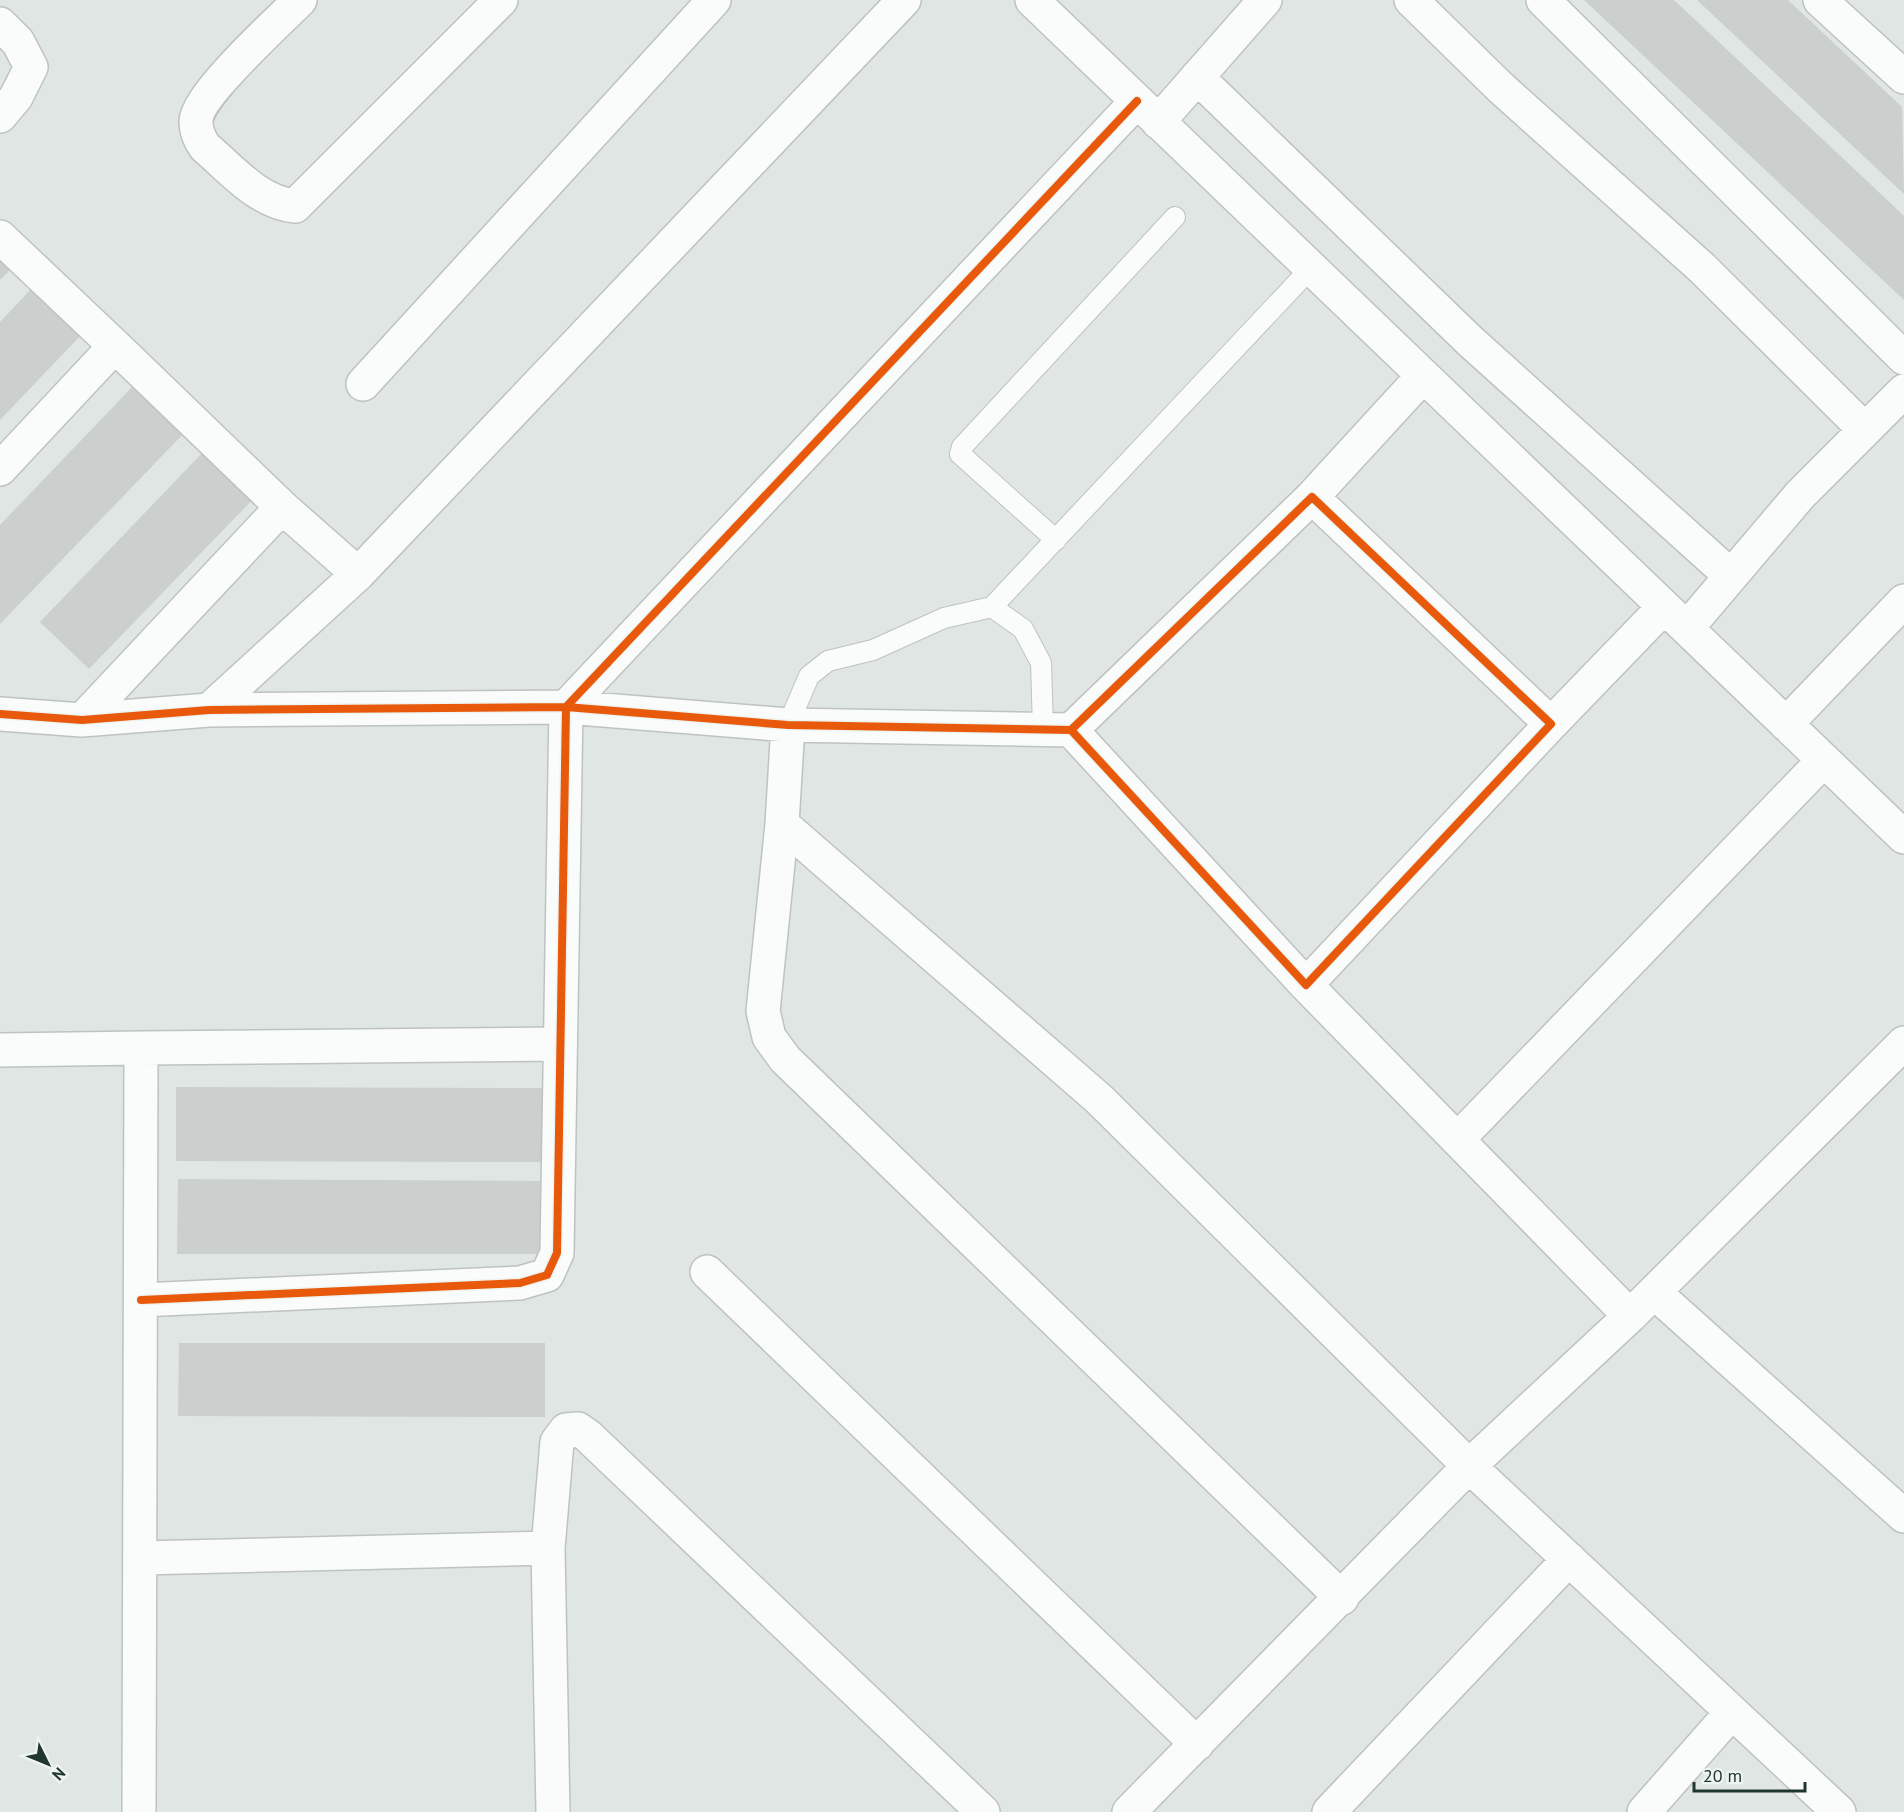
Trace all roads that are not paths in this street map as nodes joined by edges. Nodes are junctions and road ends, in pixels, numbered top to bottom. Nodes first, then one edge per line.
1 (300, 0) edge
2 (501, 0) edge
3 (714, 0) edge
4 (904, 0) edge
5 (1032, 0) edge
6 (1265, 0) edge
7 (1411, 0) edge
8 (1543, 0) edge
9 (1820, 0) edge
10 (0, 24) edge
11 (1197, 77) junction
12 (1904, 77) edge
13 (1148, 111) junction
14 (0, 116) edge
15 (1175, 217) dead end
16 (0, 237) edge
17 (1311, 268) junction
18 (115, 346) junction
19 (1904, 358) edge
20 (1423, 375) junction
21 (363, 384) dead end
22 (1904, 391) edge
23 (1865, 430) junction
24 (0, 469) edge
25 (1312, 497) junction
26 (282, 507) junction
27 (1056, 540) junction
28 (358, 574) junction
29 (1731, 576) junction
30 (1904, 601) edge
31 (992, 607) junction
32 (1676, 617) junction
33 (566, 707) junction
34 (209, 710) junction
35 (0, 714) edge
36 (82, 720) junction
37 (1551, 724) junction
38 (1786, 724) junction
39 (788, 725) junction
40 (1057, 730) junction
41 (1824, 760) junction
42 (782, 824) junction
43 (1904, 837) edge
44 (1306, 985) junction
45 (1904, 1043) edge
46 (560, 1044) junction
47 (141, 1048) junction
48 (0, 1050) edge
49 (1458, 1139) junction
50 (707, 1272) dead end
51 (1654, 1292) junction
52 (141, 1300) junction
53 (1630, 1316) junction
54 (1469, 1466) junction
55 (1904, 1516) edge
56 (548, 1548) junction
57 (141, 1558) junction
58 (1569, 1559) junction
59 (1342, 1598) junction
60 (1732, 1712) junction
61 (1197, 1744) junction
62 (139, 1812) edge
63 (553, 1812) edge
64 (983, 1812) edge
65 (1129, 1812) edge
66 (1329, 1812) edge
67 (1644, 1812) edge
68 (1839, 1812) edge

1 - 2 street
3 - 21 street
4 - 28 street
5 - 13 street
6 - 11 street
7 - 23 street
8 - 19 street
9 - 12 street
10 - 14 street
11 - 13 street
11 - 29 street
13 - 17 street
13 - 33 street
15 - 27 lane
16 - 18 street
17 - 20 street
17 - 27 lane
18 - 24 street
18 - 26 street
20 - 25 street
20 - 32 street
22 - 23 street
23 - 29 street
25 - 37 street
25 - 40 street
26 - 28 street
26 - 36 street
27 - 31 lane
28 - 34 street
29 - 32 street
30 - 38 street
31 - 39 lane
31 - 40 lane
32 - 37 street
32 - 38 street
33 - 34 street
33 - 39 street
33 - 46 street
34 - 36 street
35 - 36 street
37 - 44 street
38 - 41 street
39 - 40 street
39 - 42 street
40 - 44 street
41 - 43 street
41 - 49 street
42 - 54 street
42 - 59 street
44 - 49 street
45 - 51 street
46 - 47 street
46 - 52 street
47 - 48 street
47 - 52 street
49 - 53 street
50 - 61 street
51 - 53 street
51 - 55 street
52 - 57 street
53 - 54 street
54 - 58 street
54 - 59 street
56 - 57 street
56 - 63 street
56 - 64 street
57 - 62 street
58 - 60 street
58 - 66 street
59 - 61 street
60 - 67 street
60 - 68 street
61 - 65 street

